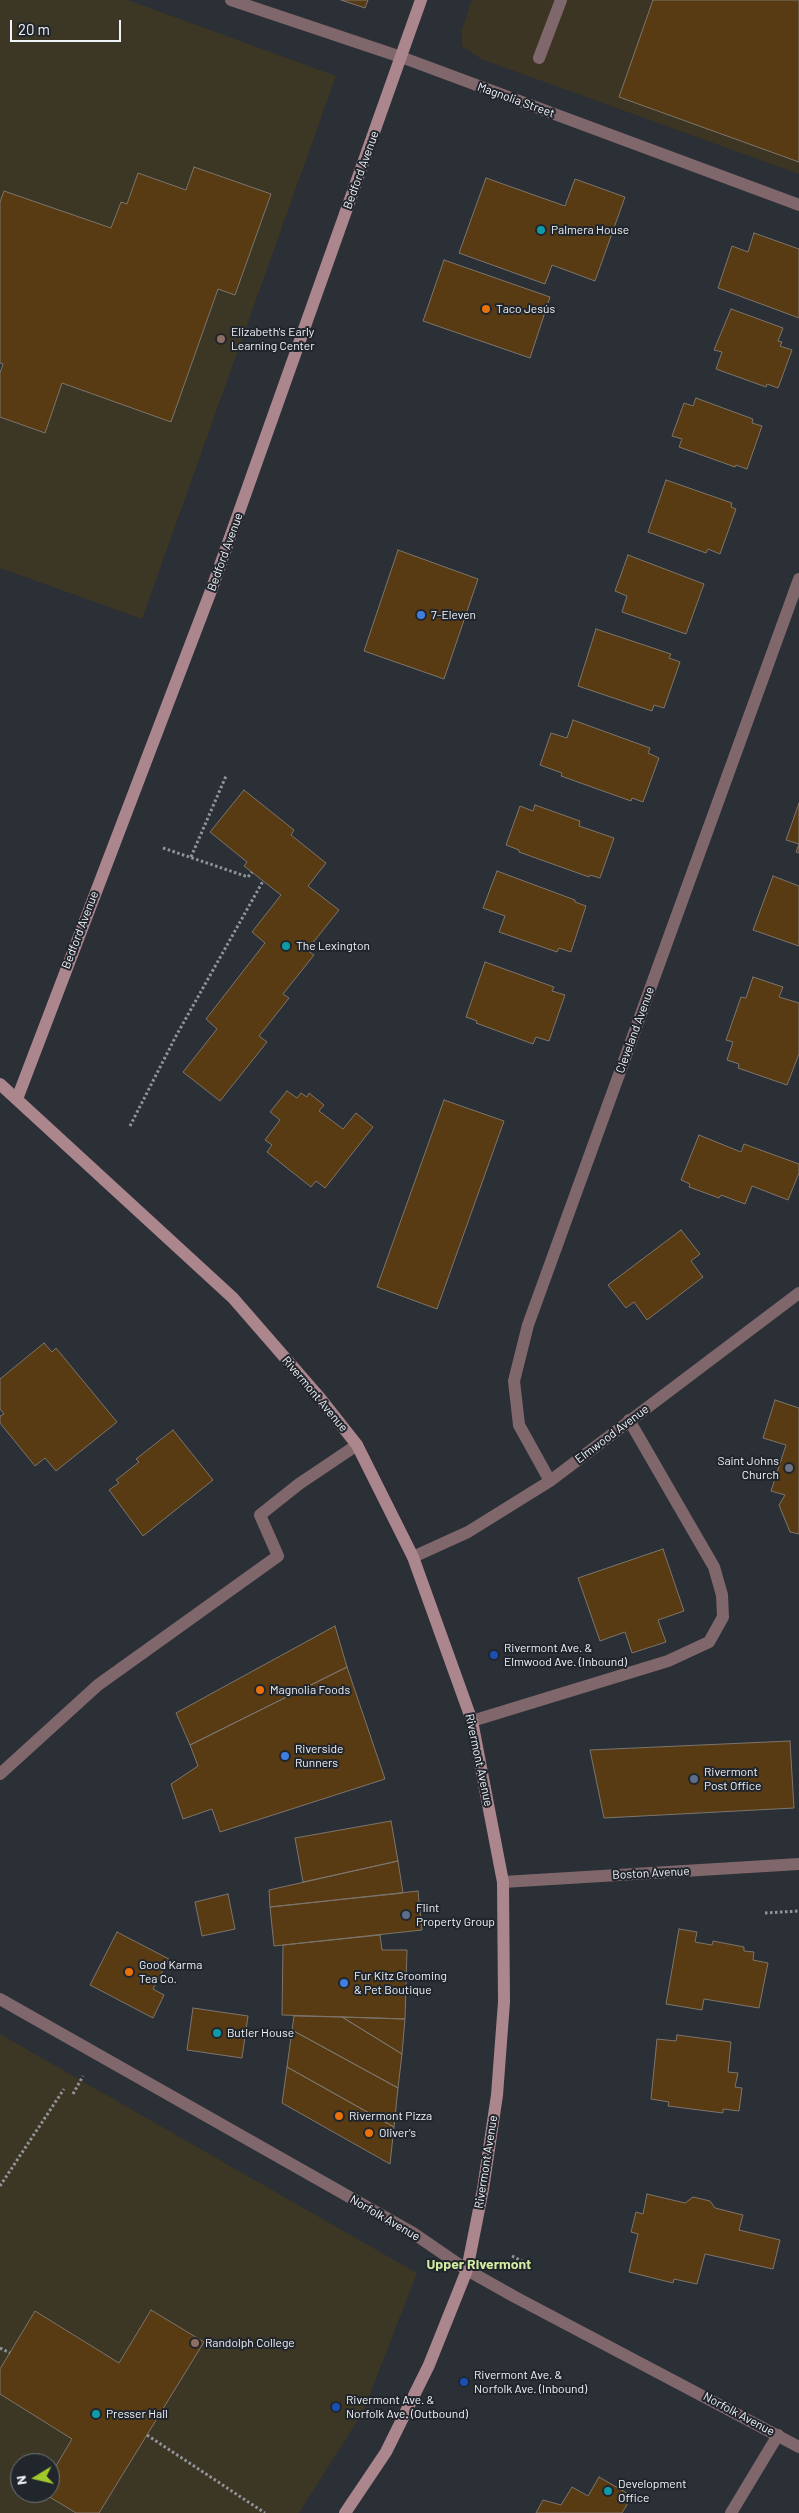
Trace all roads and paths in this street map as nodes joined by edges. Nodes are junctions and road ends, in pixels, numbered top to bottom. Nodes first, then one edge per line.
1 (231, 0) edge
2 (421, 0) edge
3 (561, 0) edge
4 (401, 57) junction
5 (539, 58) dead end
6 (799, 205) edge
7 (799, 579) edge
8 (226, 776) dead end
9 (163, 848) dead end
10 (191, 858) junction
11 (252, 872) dead end
12 (263, 881) dead end
13 (0, 1084) edge
14 (17, 1098) junction
15 (130, 1126) dead end
16 (799, 1293) edge
17 (629, 1420) junction
18 (357, 1445) junction
19 (550, 1481) junction
20 (412, 1557) junction
21 (472, 1722) junction
22 (0, 1774) edge
23 (799, 1864) edge
24 (503, 1882) junction
25 (799, 1911) edge
26 (765, 1913) dead end
27 (0, 1999) edge
28 (84, 2073) dead end
29 (64, 2089) dead end
30 (73, 2094) dead end
31 (0, 2186) edge
32 (512, 2256) dead end
33 (526, 2263) dead end
34 (467, 2270) junction
35 (0, 2348) edge
36 (10, 2354) dead end
37 (147, 2435) dead end
38 (778, 2435) junction
39 (799, 2447) edge
40 (265, 2513) edge
41 (345, 2513) edge
42 (731, 2513) edge

1 - 4 street, Magnolia Street
2 - 4 main road, Bedford Avenue
3 - 5 street
4 - 6 street, Magnolia Street
4 - 14 main road, Bedford Avenue
7 - 19 street, Cleveland Avenue
8 - 10 path
9 - 10 path
10 - 11 path
12 - 15 path
13 - 14 main road, Rivermont Avenue
14 - 18 main road, Rivermont Avenue
16 - 17 street, Elmwood Avenue
17 - 19 street, Elmwood Avenue
17 - 21 street
18 - 20 main road, Rivermont Avenue
18 - 22 street
19 - 20 street, Elmwood Avenue
20 - 21 main road, Rivermont Avenue
21 - 24 main road, Rivermont Avenue
23 - 24 street, Boston Avenue
24 - 34 main road, Rivermont Avenue
25 - 26 path
27 - 34 street, Norfolk Avenue
28 - 30 path
29 - 31 path
32 - 33 path
34 - 38 street, Norfolk Avenue
34 - 41 main road, Rivermont Avenue
35 - 36 path
37 - 40 path
38 - 39 street, Norfolk Avenue
38 - 42 street

